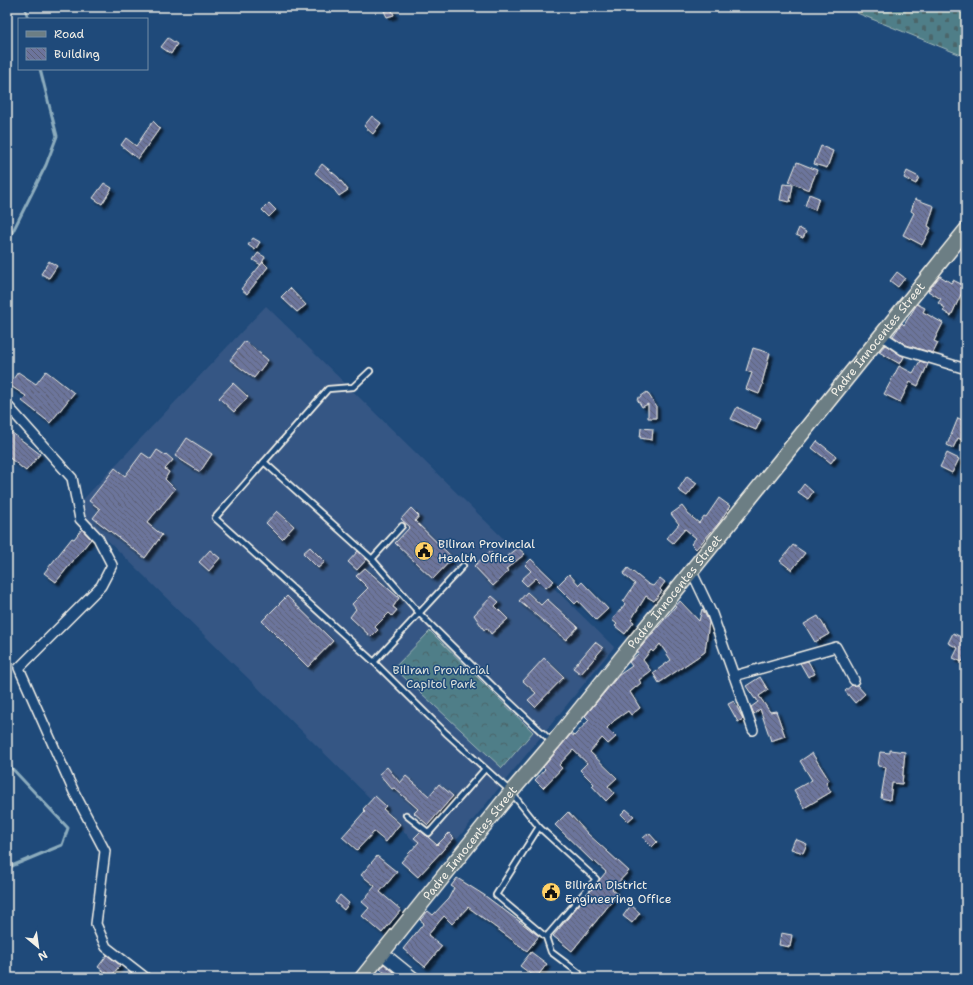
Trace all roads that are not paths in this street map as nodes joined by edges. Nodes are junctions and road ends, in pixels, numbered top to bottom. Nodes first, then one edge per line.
1 (966, 230) edge
2 (881, 335) junction
3 (966, 369) edge
4 (370, 371) dead end
5 (7, 405) edge
6 (264, 462) junction
7 (402, 526) dead end
8 (372, 559) junction
9 (463, 566) dead end
10 (691, 570) junction
11 (420, 614) junction
12 (374, 662) junction
13 (734, 676) junction
14 (854, 680) dead end
15 (753, 730) dead end
16 (553, 743) junction
17 (485, 769) junction
18 (510, 792) junction
19 (406, 815) dead end
20 (539, 827) junction
21 (546, 937) junction
22 (382, 953) junction
23 (579, 973) dead end
24 (144, 977) edge
25 (362, 978) edge
26 (413, 978) edge

1 - 2 main road, Padre Innocentes Street
2 - 3 street
2 - 10 main road, Padre Innocentes Street
4 - 6 lane
5 - 24 street
6 - 8 lane
6 - 12 lane
7 - 8 lane
8 - 11 lane
9 - 11 lane
10 - 13 street
10 - 16 main road, Padre Innocentes Street
11 - 12 lane
11 - 16 lane
12 - 17 lane
13 - 14 street
13 - 15 street
16 - 18 main road, Padre Innocentes Street
17 - 18 lane
17 - 19 lane
18 - 20 lane
18 - 22 main road, Padre Innocentes Street
20 - 21 lane
20 - 21 lane
21 - 23 lane
22 - 25 main road, Padre Innocentes Street
22 - 26 street

